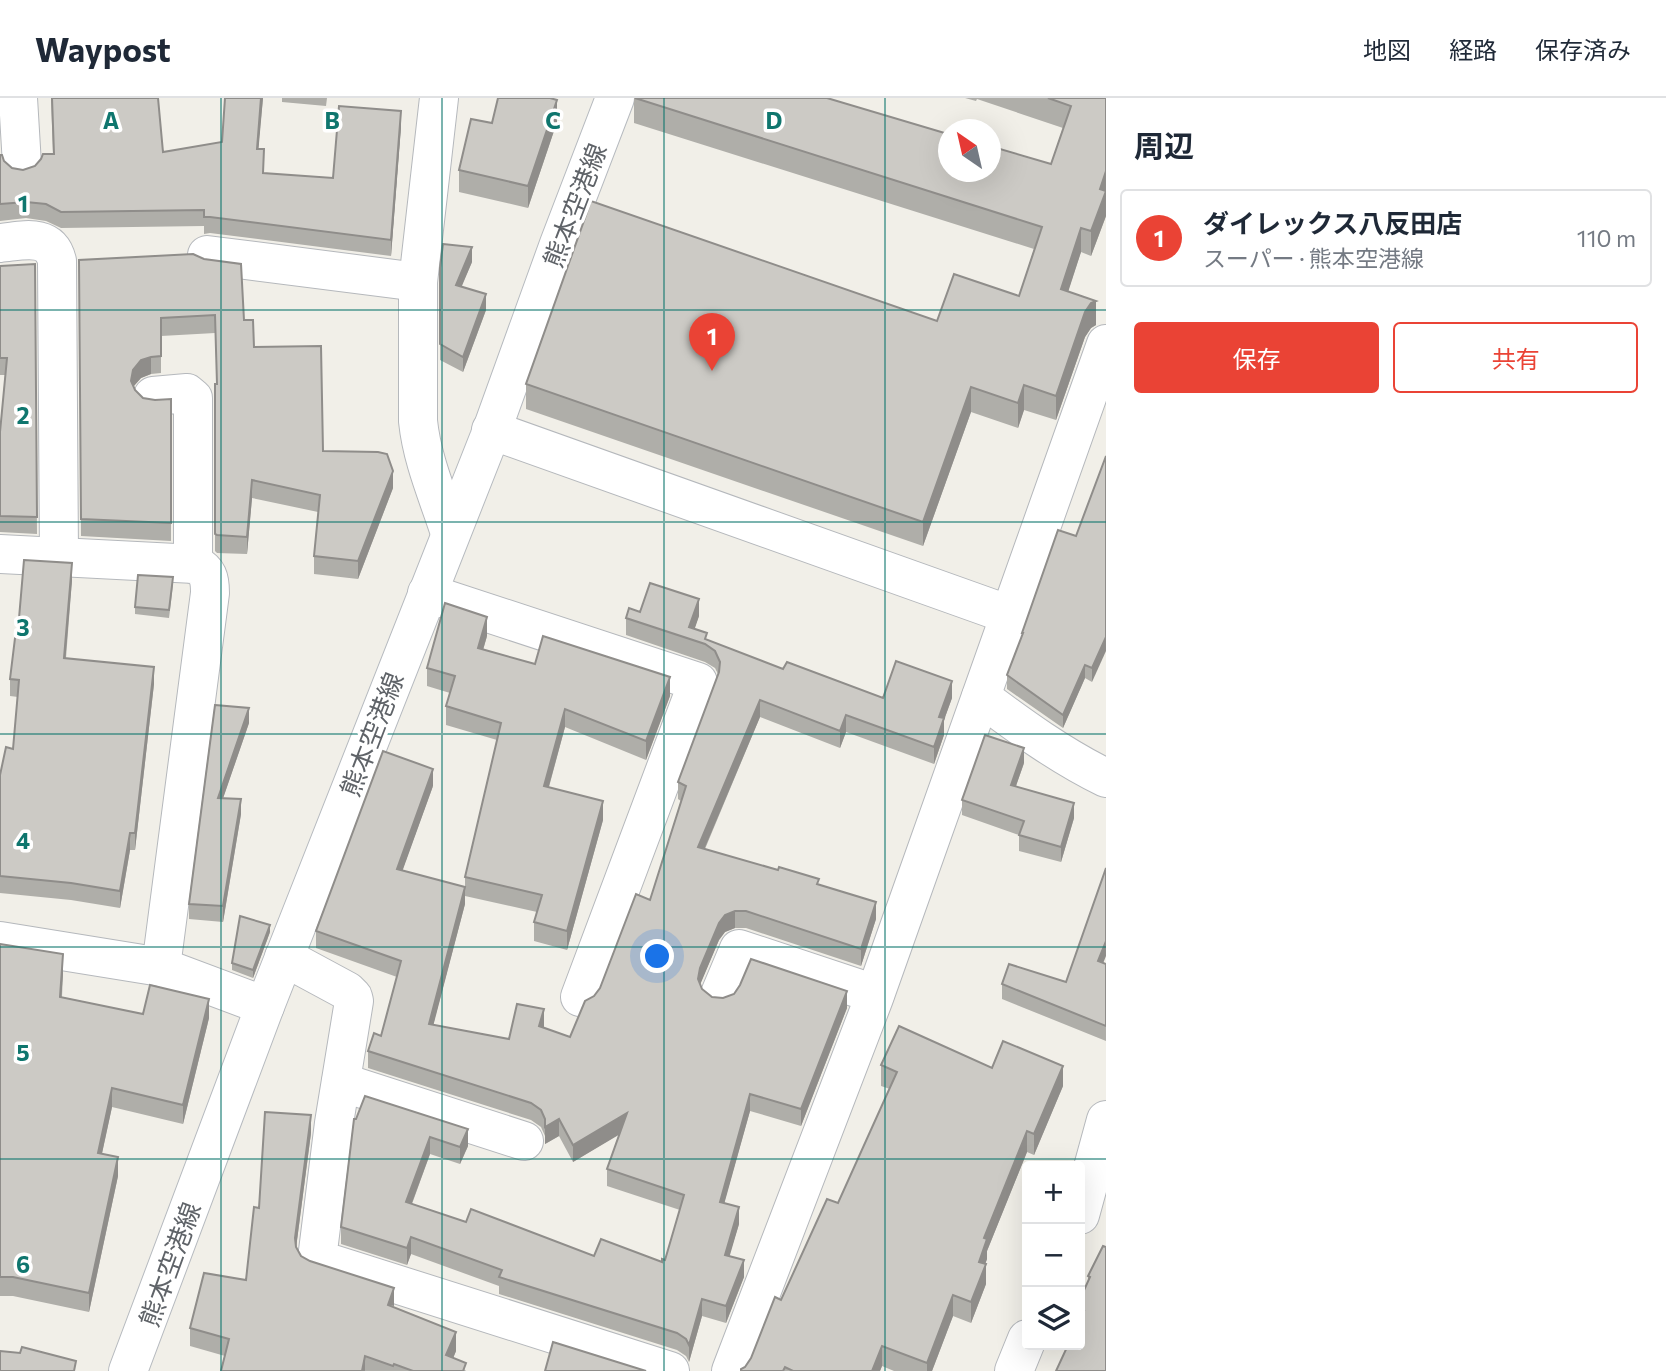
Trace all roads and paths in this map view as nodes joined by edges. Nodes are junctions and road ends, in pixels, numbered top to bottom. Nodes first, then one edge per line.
1 (18, 98) edge
2 (439, 98) edge
3 (615, 98) edge
4 (22, 165) dead end
5 (0, 243) edge
6 (207, 256) edge
7 (418, 282) junction
8 (1106, 344) edge
9 (153, 396) dead end
10 (491, 430) junction
11 (450, 533) junction
12 (0, 554) edge
13 (59, 557) junction
14 (193, 564) junction
15 (427, 593) junction
16 (1010, 615) junction
17 (981, 697) junction
18 (1106, 778) edge
19 (0, 941) edge
20 (284, 957) junction
21 (161, 967) junction
22 (720, 994) dead end
23 (875, 994) junction
24 (580, 997) dead end
25 (265, 1006) junction
26 (341, 1082) junction
27 (1106, 1120) edge
28 (524, 1141) dead end
29 (1085, 1197) edge
30 (1023, 1350) edge
31 (128, 1371) edge
32 (670, 1371) edge
33 (731, 1371) edge
34 (1014, 1371) edge

1 - 4 street
2 - 7 street
3 - 10 street, 熊本空港線
5 - 13 street
6 - 7 street
7 - 11 street
8 - 16 street
9 - 14 street
10 - 11 street, 熊本空港線
10 - 16 street
11 - 15 street, 熊本空港線
12 - 13 street
13 - 14 street
14 - 21 street
15 - 20 street, 熊本空港線
15 - 24 street
16 - 17 street
17 - 18 street
17 - 23 street
19 - 21 street
20 - 25 street, 熊本空港線
20 - 26 street
21 - 25 street
22 - 23 street
23 - 33 street
25 - 31 street, 熊本空港線
26 - 28 street
26 - 32 street
27 - 29 street
30 - 34 street

